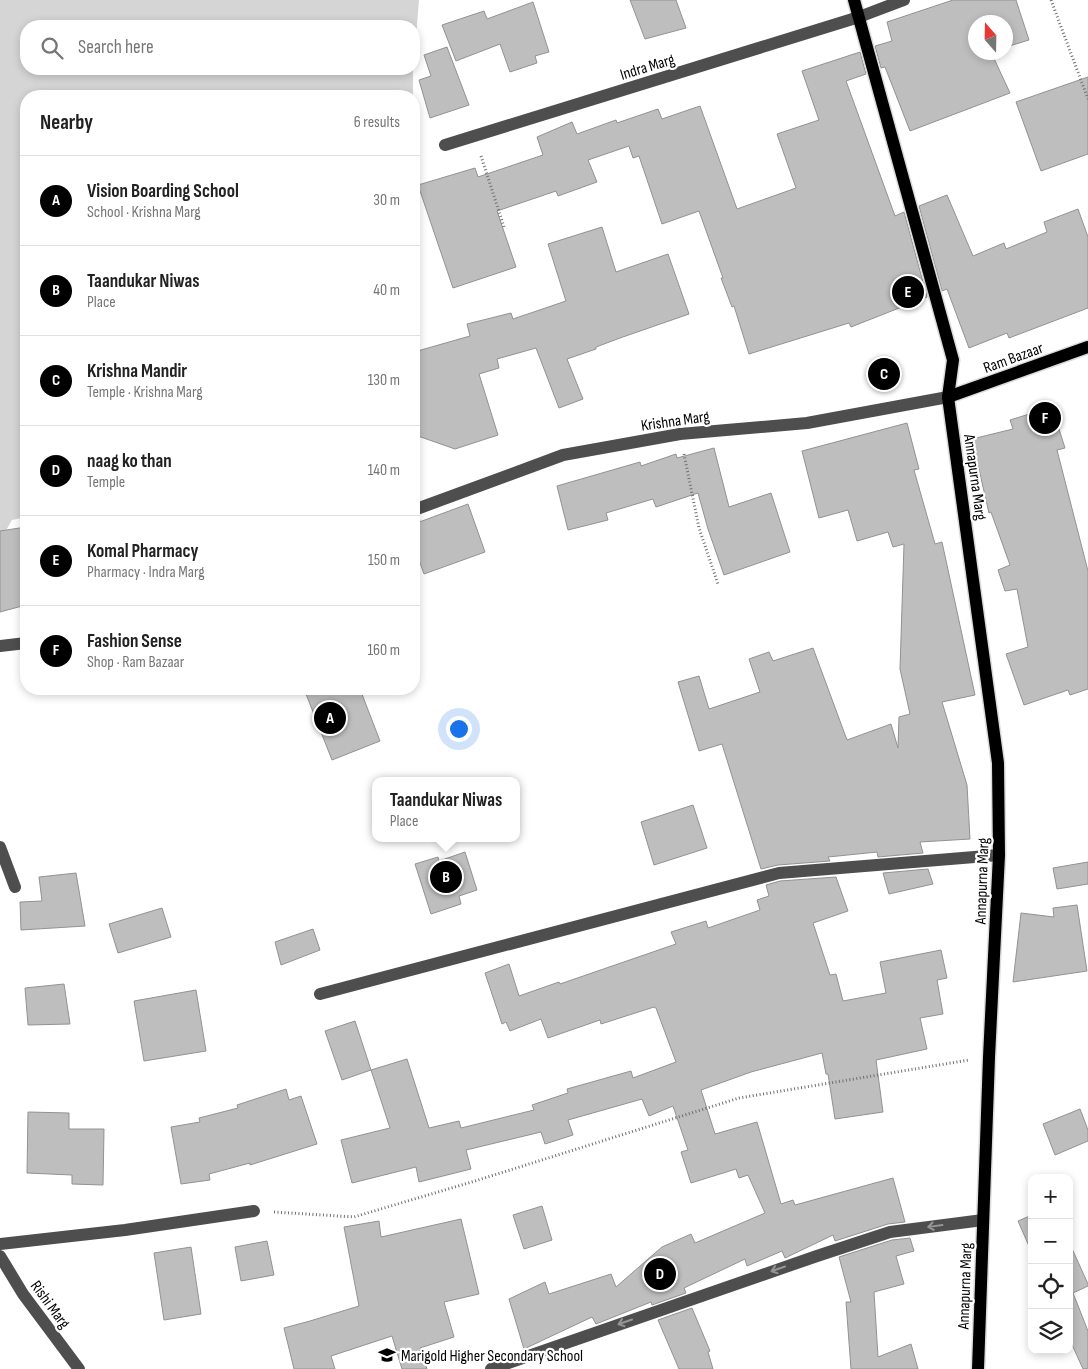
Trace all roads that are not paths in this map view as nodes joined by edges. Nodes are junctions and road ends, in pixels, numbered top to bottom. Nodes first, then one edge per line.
1 (854, 0) edge
2 (904, 0) edge
3 (860, 17) junction
4 (444, 145) dead end
5 (1088, 347) edge
6 (948, 397) junction
7 (420, 508) edge
8 (20, 644) edge
9 (0, 646) edge
10 (0, 847) edge
11 (1000, 855) junction
12 (15, 888) dead end
13 (320, 994) dead end
14 (254, 1211) road end
15 (983, 1220) junction
16 (0, 1244) edge
17 (0, 1256) edge
18 (79, 1369) edge
19 (491, 1369) edge
20 (978, 1369) edge

1 - 3 main road
2 - 3 street, Indra Marg
3 - 4 street, Indra Marg
3 - 6 main road
5 - 6 main road, Ram Bazaar
6 - 7 street, Krishna Marg
6 - 11 main road, Annapurna Marg
8 - 9 street
10 - 12 street
11 - 13 street
11 - 15 main road, Annapurna Marg
14 - 16 street
15 -> 19 street
15 - 20 main road, Annapurna Marg
17 - 18 street, Rishi Marg

